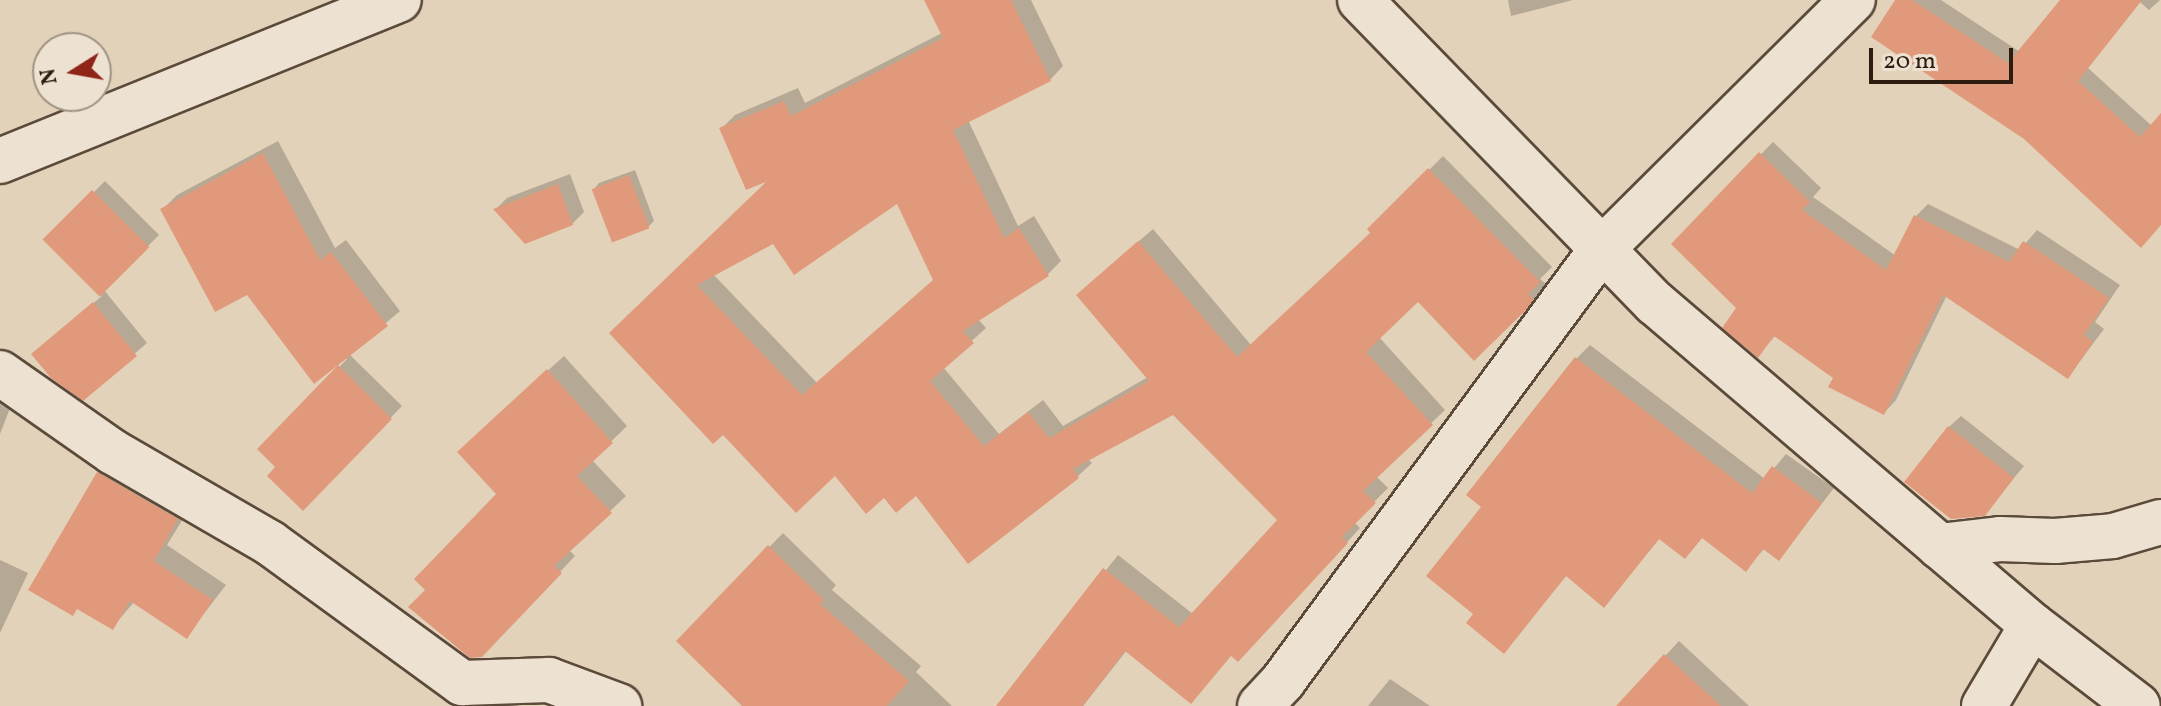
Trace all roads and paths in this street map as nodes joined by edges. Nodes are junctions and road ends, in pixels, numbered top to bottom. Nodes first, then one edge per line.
1 (399, 0) edge
2 (1360, 0) edge
3 (1853, 0) edge
4 (0, 161) edge
5 (1601, 250) junction
6 (0, 373) edge
7 (2161, 522) edge
8 (1939, 546) junction
9 (2032, 625) junction
10 (619, 706) edge
11 (1260, 706) edge
12 (1984, 706) edge
13 (2138, 706) edge

1 - 4 street
2 - 5 street
3 - 5 street
5 - 8 street
5 - 11 street
6 - 10 street
7 - 8 street
8 - 9 street
9 - 12 street
9 - 13 street

